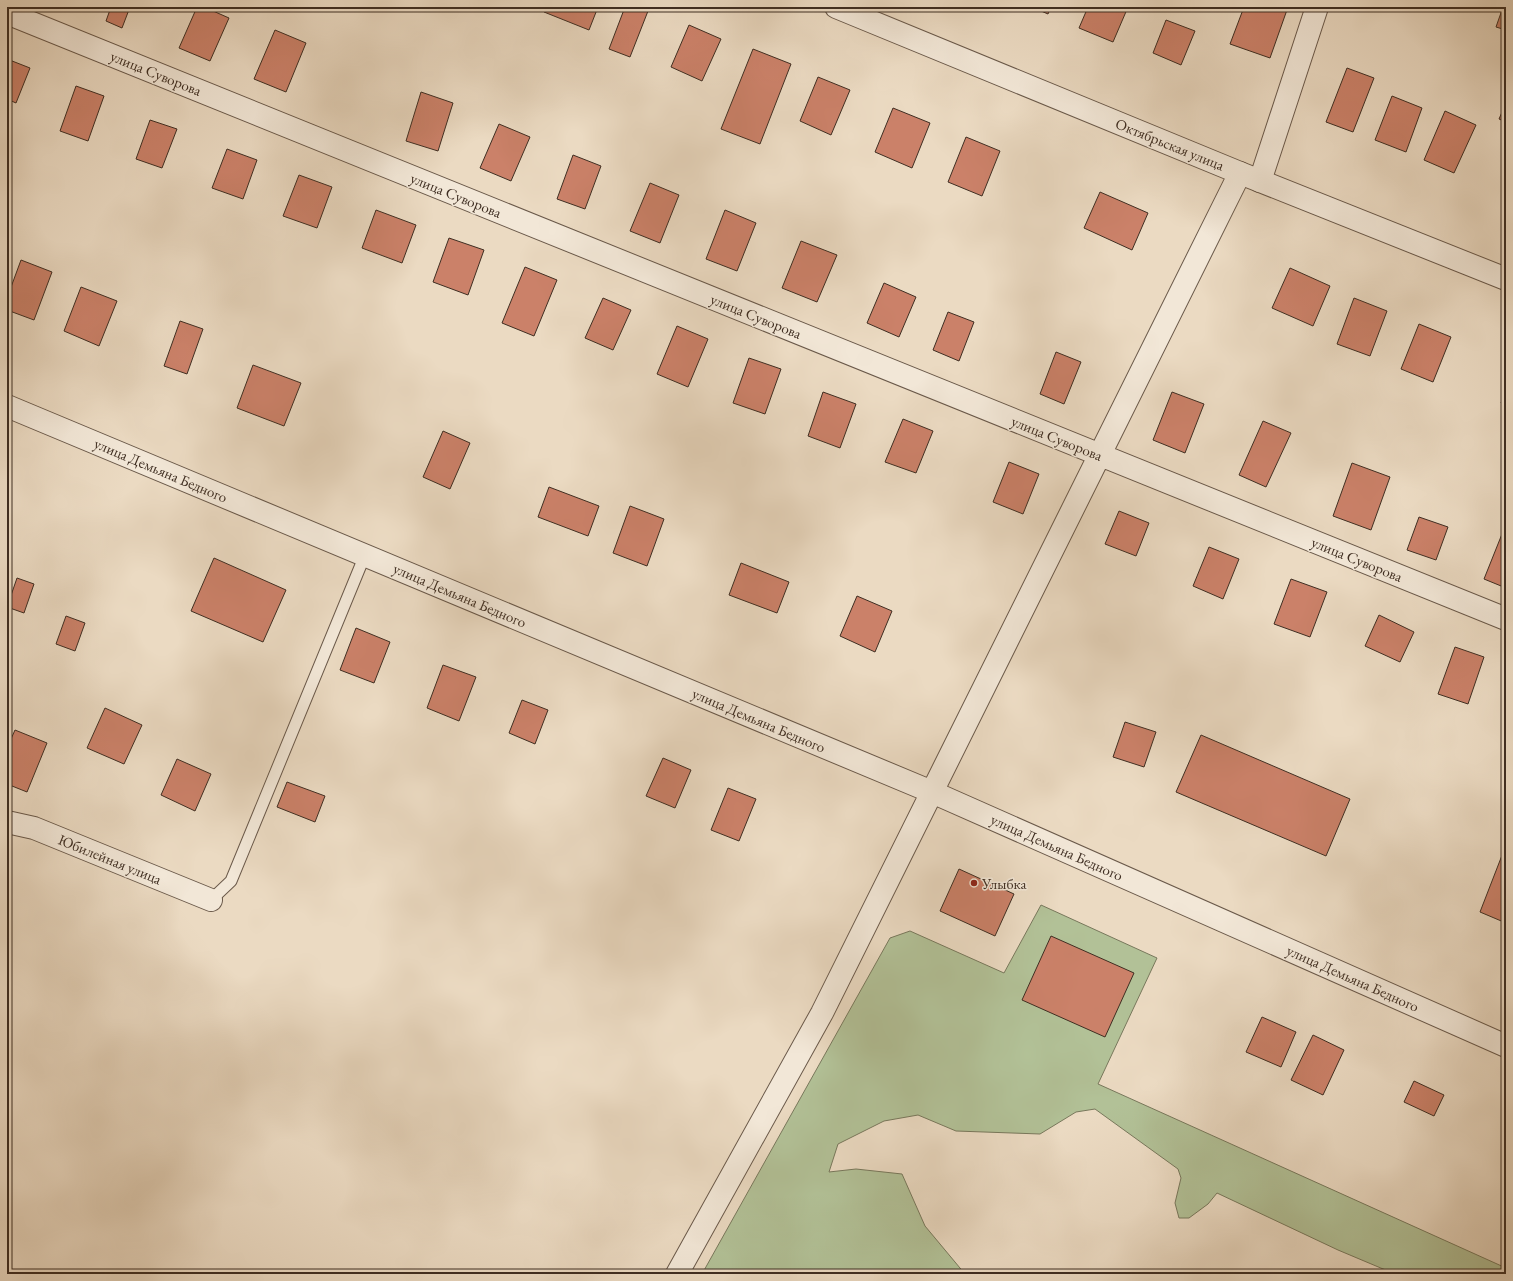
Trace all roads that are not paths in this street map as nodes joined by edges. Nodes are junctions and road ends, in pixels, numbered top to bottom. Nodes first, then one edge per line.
1 (836, 7) edge
2 (1317, 7) edge
3 (7, 13) edge
4 (1250, 177) junction
5 (1506, 279) edge
6 (7, 406) edge
7 (1100, 455) junction
8 (365, 555) junction
9 (1506, 619) edge
10 (932, 792) junction
11 (7, 822) edge
12 (211, 900) joint
13 (1506, 1046) edge
14 (677, 1274) edge

1 - 4 street, Октябрьская улица
2 - 4 street
3 - 7 street, улица Суворова
4 - 5 street, Октябрьская улица
4 - 7 street
6 - 8 street, улица Демьяна Бедного
7 - 9 street, улица Суворова
7 - 10 street
8 - 10 street, улица Демьяна Бедного
8 - 12 lane
10 - 13 street, улица Демьяна Бедного
10 - 14 street
11 - 12 street, Юбилейная улица

